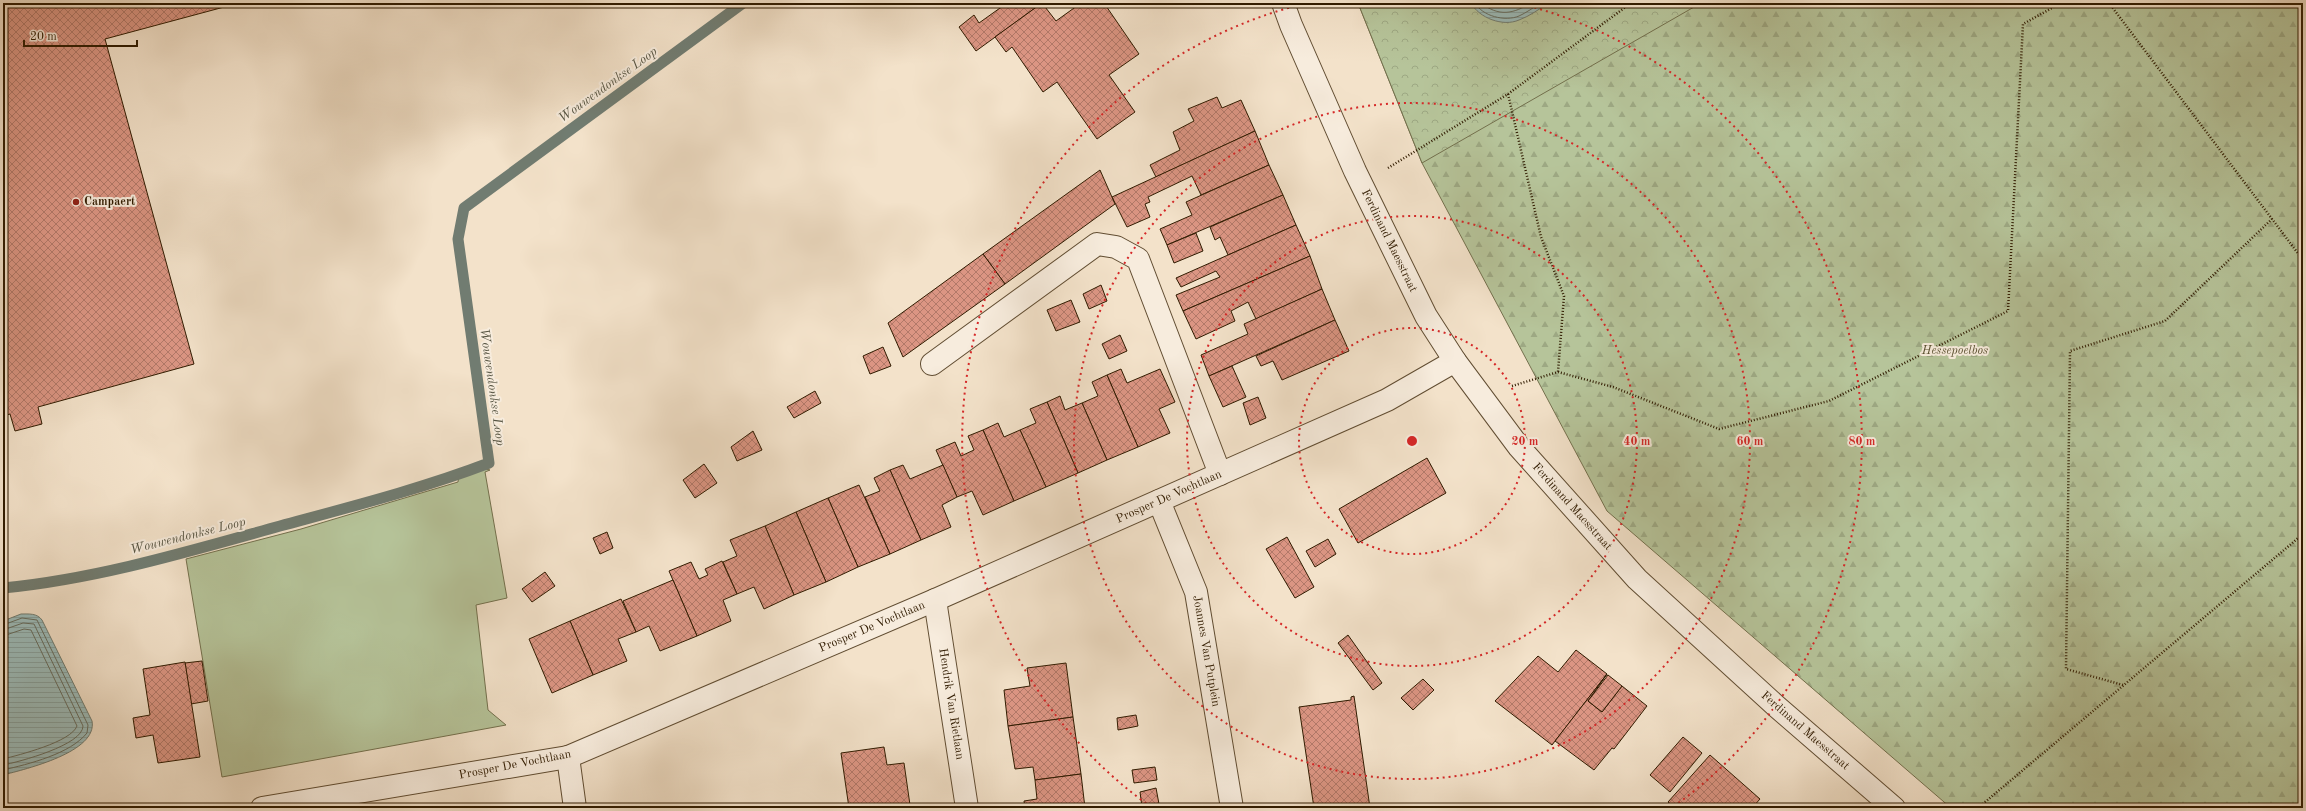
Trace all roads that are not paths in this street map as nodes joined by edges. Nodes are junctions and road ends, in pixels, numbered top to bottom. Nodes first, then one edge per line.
1 (1283, 3) edge
2 (1455, 361) junction
3 (932, 364) dead end
4 (1220, 474) junction
5 (1158, 501) junction
6 (935, 600) junction
7 (568, 756) junction
8 (262, 808) edge
9 (575, 808) edge
10 (967, 808) edge
11 (1232, 808) edge
12 (1894, 808) edge

1 - 2 street, Ferdinand Maesstraat
2 - 4 street, Prosper De Vochtlaan
2 - 12 street, Ferdinand Maesstraat
3 - 4 street
4 - 5 street, Prosper De Vochtlaan
5 - 6 street, Prosper De Vochtlaan
5 - 11 street, Joannes Van Putplein
6 - 7 street, Prosper De Vochtlaan
6 - 10 street, Hendrik Van Rietlaan
7 - 8 street, Prosper De Vochtlaan
7 - 9 street

